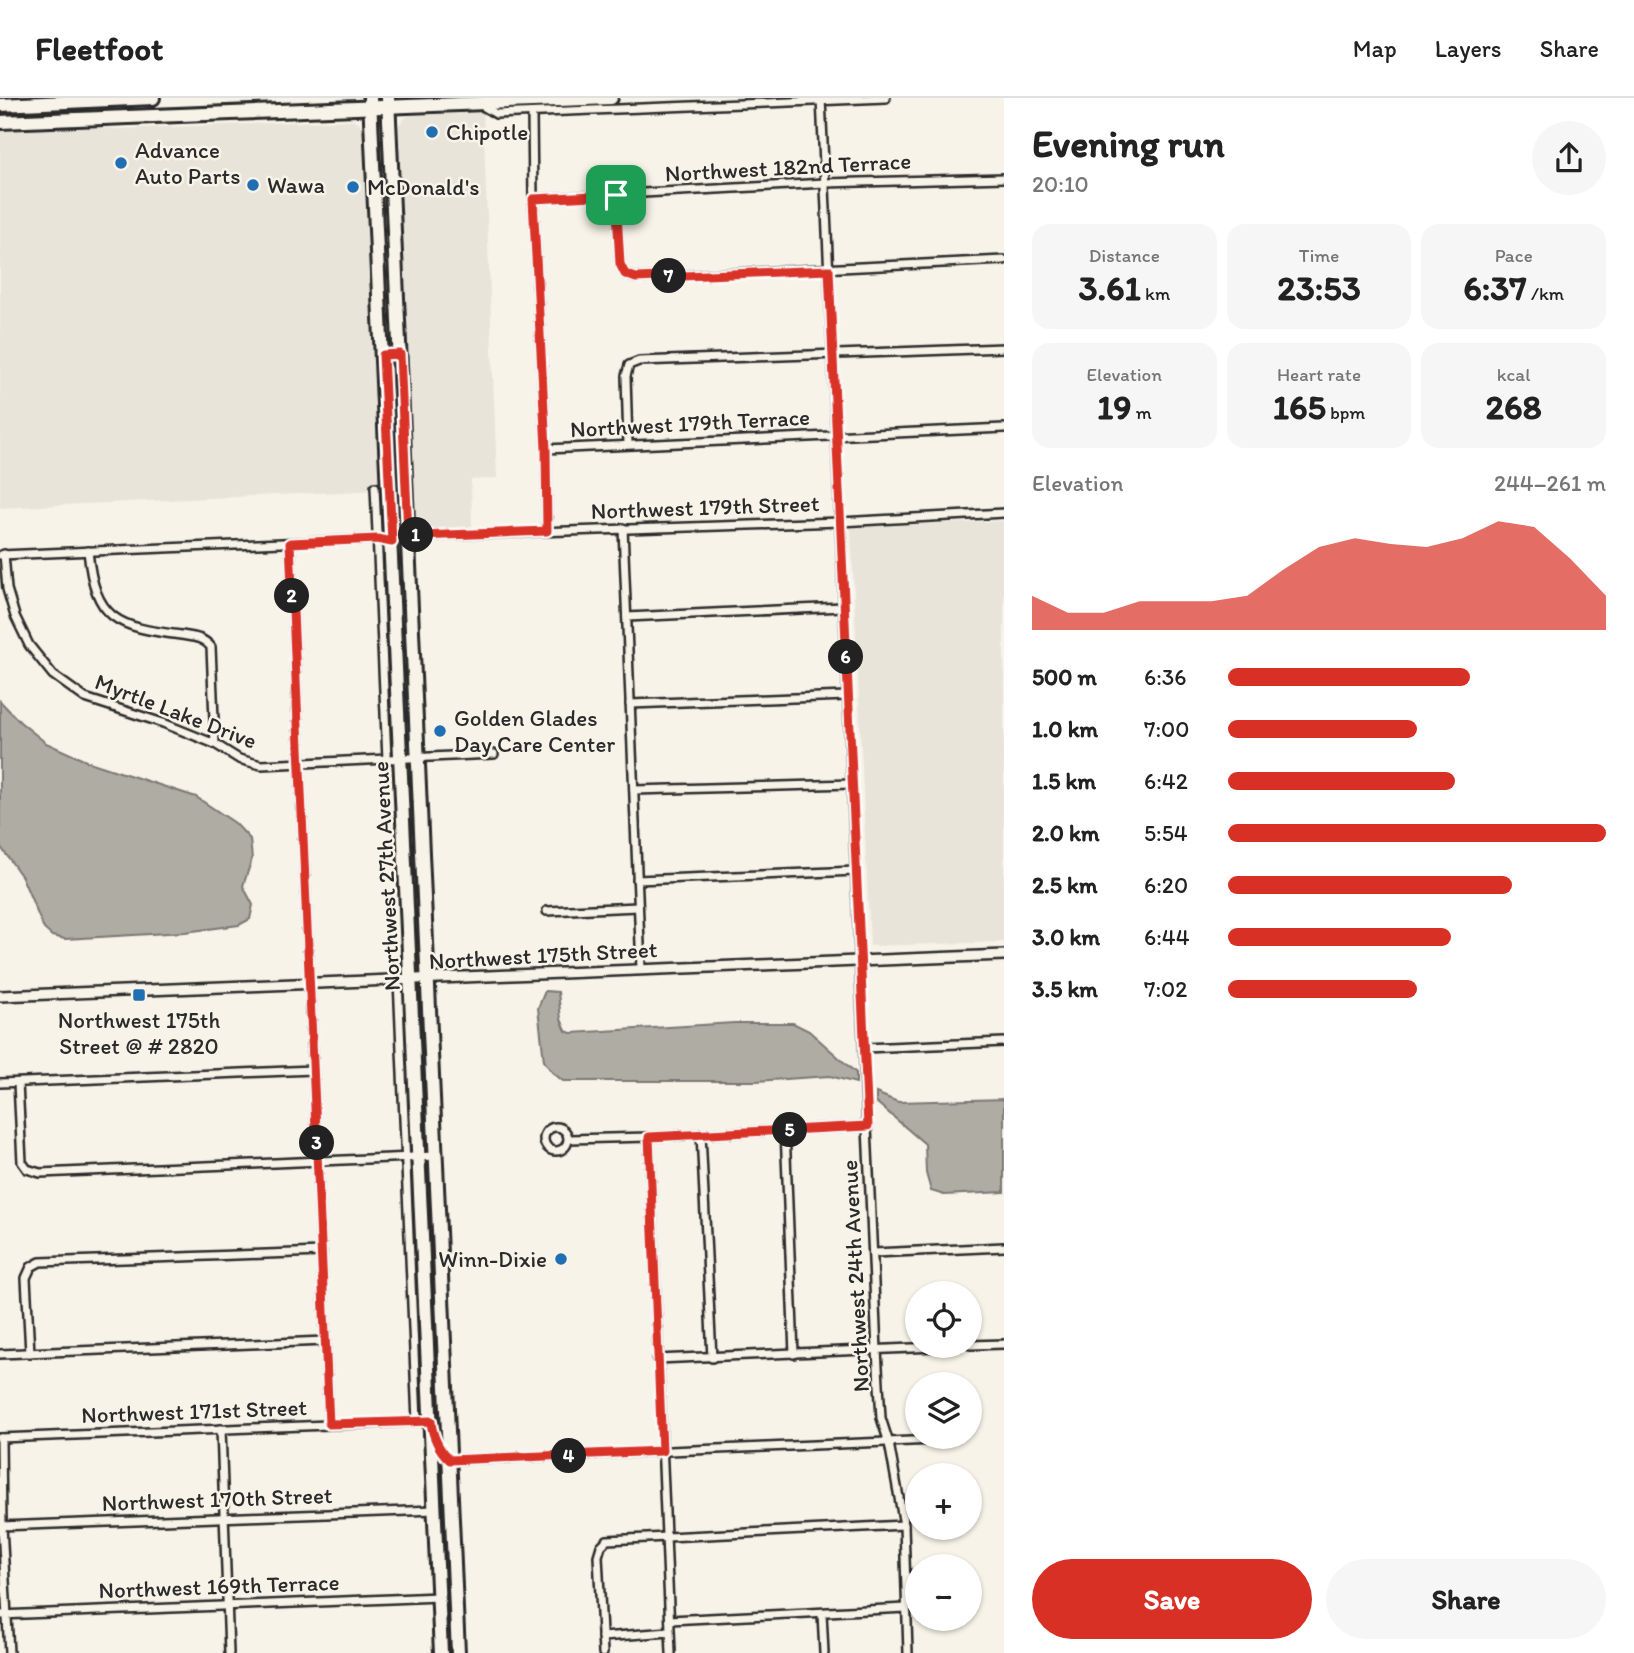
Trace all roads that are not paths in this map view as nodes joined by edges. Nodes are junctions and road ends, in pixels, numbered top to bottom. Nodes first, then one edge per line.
1 (153, 98) edge
2 (611, 98) edge
3 (886, 98) edge
4 (821, 99) edge
5 (73, 100) edge
6 (547, 101) junction
7 (46, 103) junction
8 (371, 103) edge
9 (388, 103) edge
10 (481, 104) junction
11 (0, 105) edge
12 (532, 113) junction
13 (33, 121) junction
14 (0, 122) edge
15 (1004, 178) edge
16 (825, 183) junction
17 (616, 195) junction
18 (533, 199) junction
19 (1004, 261) edge
20 (829, 270) junction
21 (1004, 348) edge
22 (833, 353) junction
23 (400, 354) junction
24 (383, 355) junction
25 (1004, 428) edge
26 (836, 435) junction
27 (628, 444) junction
28 (546, 449) junction
29 (374, 487) dead end
30 (390, 509) junction
31 (1004, 513) edge
32 (840, 522) junction
33 (623, 528) junction
34 (547, 531) junction
35 (408, 534) junction
36 (377, 539) junction
37 (392, 542) junction
38 (290, 543) junction
39 (88, 551) junction
40 (2, 555) edge
41 (410, 565) junction
42 (843, 607) junction
43 (627, 617) junction
44 (847, 695) junction
45 (630, 704) junction
46 (215, 744) junction
47 (494, 754) dead end
48 (402, 758) junction
49 (418, 758) junction
50 (387, 759) junction
51 (299, 763) junction
52 (852, 784) junction
53 (634, 790) junction
54 (856, 871) junction
55 (636, 880) junction
56 (638, 907) junction
57 (547, 911) dead end
58 (1004, 955) edge
59 (860, 960) junction
60 (641, 969) junction
61 (405, 980) junction
62 (428, 980) junction
63 (309, 983) junction
64 (0, 996) edge
65 (1004, 1042) edge
66 (865, 1048) junction
67 (313, 1070) junction
68 (0, 1083) edge
69 (18, 1083) junction
70 (868, 1126) junction
71 (785, 1130) junction
72 (701, 1134) junction
73 (649, 1137) junction
74 (569, 1139) dead end
75 (436, 1156) junction
76 (413, 1157) junction
77 (317, 1160) junction
78 (1004, 1247) edge
79 (322, 1252) junction
80 (874, 1253) junction
81 (443, 1307) junction
82 (426, 1308) junction
83 (325, 1341) junction
84 (1004, 1344) edge
85 (982, 1345) edge
86 (905, 1349) edge
87 (877, 1350) junction
88 (30, 1353) junction
89 (0, 1354) edge
90 (794, 1354) junction
91 (712, 1358) junction
92 (657, 1359) junction
93 (417, 1421) junction
94 (329, 1424) junction
95 (431, 1426) junction
96 (221, 1429) junction
97 (1, 1438) edge
98 (905, 1442) edge
99 (889, 1443) junction
100 (662, 1451) junction
101 (450, 1460) junction
102 (435, 1510) junction
103 (224, 1518) junction
104 (904, 1525) junction
105 (1, 1526) edge
106 (666, 1535) junction
107 (437, 1565) junction
108 (905, 1566) edge
109 (455, 1591) junction
110 (439, 1597) junction
111 (228, 1605) junction
112 (905, 1608) edge
113 (822, 1613) junction
114 (3, 1615) edge
115 (670, 1620) junction
116 (457, 1626) junction
117 (907, 1631) edge
118 (670, 1632) junction
119 (602, 1637) junction
120 (9, 1653) edge
121 (229, 1653) edge
122 (441, 1653) edge
123 (458, 1653) edge
124 (603, 1653) edge
125 (671, 1653) edge
126 (824, 1653) edge
127 (908, 1653) edge

1 - 5 main road
2 - 6 main road
3 - 4 street
4 - 12 street
4 - 16 street, Northwest 24th Avenue
5 - 7 main road
6 - 10 main road
6 - 12 main road
7 - 11 main road
7 - 13 main road
8 - 9 main road
8 - 13 main road
8 - 24 main road, Northwest 27th Avenue
9 - 10 main road
9 - 23 main road, Northwest 27th Avenue
10 - 12 street
12 - 18 street
13 - 14 main road
15 - 16 street, Northwest 182nd Terrace
16 - 17 street, Northwest 182nd Terrace
16 - 20 street, Northwest 24th Avenue
17 - 18 street, Northwest 182nd Terrace
17 - 20 street
18 - 28 street
19 - 20 street
20 - 22 street, Northwest 24th Avenue
21 - 22 street
22 - 26 street, Northwest 24th Avenue
22 - 27 street
23 - 24 main road
23 - 35 main road, Northwest 27th Avenue
24 - 30 main road, Northwest 27th Avenue
25 - 26 street, Northwest 179th Terrace
26 - 27 street, Northwest 179th Terrace
26 - 32 street, Northwest 24th Avenue
27 - 28 street, Northwest 179th Terrace
28 - 34 street
29 - 36 street
30 - 35 main road
30 - 37 main road, Northwest 27th Avenue
31 - 32 street, Northwest 179th Street
32 - 33 street, Northwest 179th Street
32 - 42 street, Northwest 24th Avenue
33 - 34 street, Northwest 179th Street
33 - 43 street
34 - 35 street, Northwest 179th Street
35 - 41 main road, Northwest 27th Avenue
36 - 37 street
36 - 38 street
36 - 50 street
37 - 41 main road
37 - 48 main road, Northwest 27th Avenue
38 - 39 street
38 - 51 street
39 - 40 street
39 - 46 street
40 - 46 street, Myrtle Lake Drive
41 - 49 main road, Northwest 27th Avenue
42 - 43 street
42 - 44 street, Northwest 24th Avenue
43 - 45 street
44 - 45 street
44 - 52 street, Northwest 24th Avenue
45 - 53 street
46 - 51 street, Myrtle Lake Drive
47 - 49 street, Myrtle Lake Drive
48 - 49 street, Myrtle Lake Drive
48 - 50 street, Myrtle Lake Drive
48 - 61 main road, Northwest 27th Avenue
49 - 62 main road, Northwest 27th Avenue
50 - 51 street, Myrtle Lake Drive
51 - 63 street
52 - 53 street
52 - 54 street, Northwest 24th Avenue
53 - 55 street
54 - 55 street
54 - 59 street, Northwest 24th Avenue
55 - 56 street
56 - 57 street
56 - 60 street
58 - 59 street, Northwest 175th Street
59 - 60 street, Northwest 175th Street
59 - 66 street, Northwest 24th Avenue
60 - 62 street, Northwest 175th Street
61 - 62 street, Northwest 175th Street
61 - 63 street, Northwest 175th Street
61 - 76 main road, Northwest 27th Avenue
62 - 75 main road, Northwest 27th Avenue
63 - 64 street, Northwest 175th Street
63 - 67 street
65 - 66 street
66 - 70 street, Northwest 24th Avenue
67 - 69 street
67 - 77 street
68 - 69 street
69 - 77 street
70 - 71 street
70 - 80 street, Northwest 24th Avenue
71 - 72 street
71 - 90 street
72 - 73 street
72 - 91 street
73 - 74 street
73 - 92 street
75 - 76 street
75 - 81 main road, Northwest 27th Avenue
76 - 77 street
76 - 82 main road, Northwest 27th Avenue
76 - 93 street
77 - 79 street
78 - 80 street
79 - 83 street
79 - 88 street
80 - 87 street, Northwest 24th Avenue
81 - 82 main road
81 - 101 main road, Northwest 27th Avenue
82 - 95 main road, Northwest 27th Avenue
83 - 88 street
83 - 94 street
84 - 85 street
86 - 87 street
87 - 90 street
87 - 99 street, Northwest 24th Avenue
88 - 89 street
90 - 91 street
91 - 92 street
92 - 100 street
93 - 94 street, Northwest 171st Street
93 - 95 street, Northwest 171st Street
94 - 96 street, Northwest 171st Street
95 - 101 main road
95 - 102 main road, Northwest 27th Avenue
96 - 97 street, Northwest 171st Street
96 - 103 street
97 - 105 street
98 - 99 street
99 - 100 street
99 - 104 street, Northwest 24th Avenue
100 - 101 street
100 - 106 street
101 - 109 main road, Northwest 27th Avenue
102 - 103 street, Northwest 170th Street
102 - 107 main road, Northwest 27th Avenue
103 - 105 street, Northwest 170th Street
103 - 111 street
104 - 106 street
104 - 108 street, Northwest 24th Avenue
105 - 114 street
106 - 115 street
106 - 119 street
107 - 109 main road
107 - 110 main road, Northwest 27th Avenue
109 - 116 main road, Northwest 27th Avenue
110 - 111 street, Northwest 169th Terrace
110 - 116 main road
110 - 122 main road, Northwest 27th Avenue
111 - 114 street, Northwest 169th Terrace
111 - 121 street
112 - 113 street
113 - 115 street
113 - 126 street
114 - 120 street
115 - 118 street
116 - 123 main road, Northwest 27th Avenue
117 - 127 street, Northwest 24th Avenue
118 - 119 street
118 - 125 street
119 - 124 street

